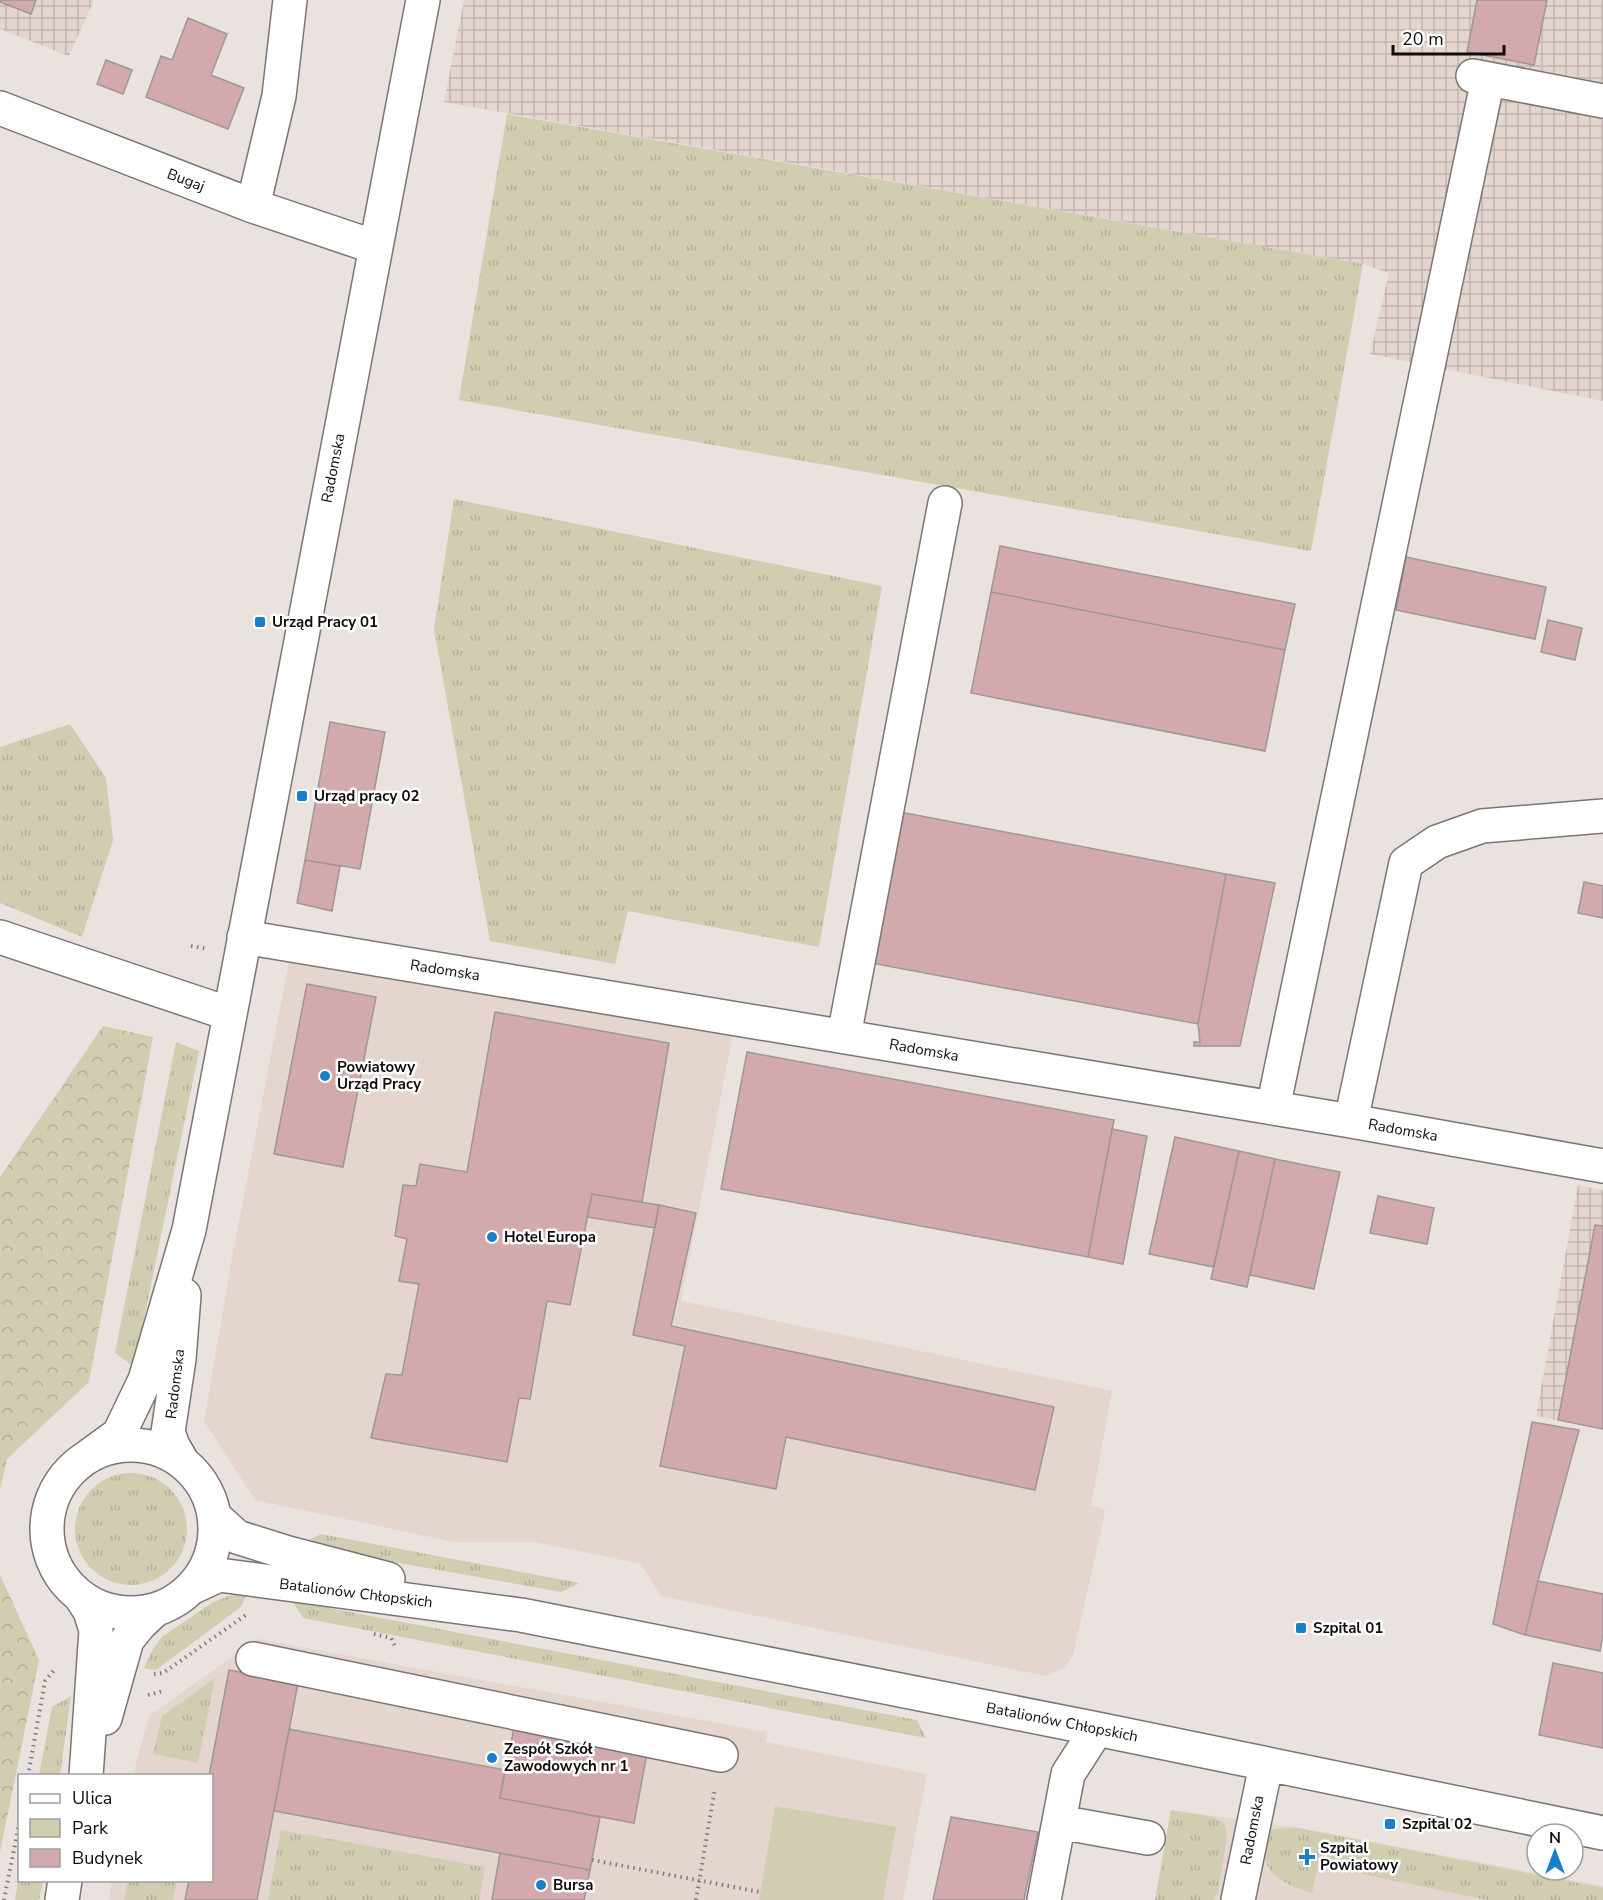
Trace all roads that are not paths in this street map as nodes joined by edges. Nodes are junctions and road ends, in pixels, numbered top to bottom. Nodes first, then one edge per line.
1 (290, 0) edge
2 (423, 0) edge
3 (1603, 101) edge
4 (0, 108) edge
5 (253, 206) junction
6 (375, 247) junction
7 (945, 502) dead end
8 (1603, 816) edge
9 (244, 936) junction
10 (0, 937) edge
11 (230, 1014) junction
12 (844, 1036) junction
13 (1273, 1108) junction
14 (1351, 1121) junction
15 (1603, 1166) edge
16 (189, 1230) junction
17 (90, 1455) junction
18 (183, 1463) junction
19 (215, 1517) junction
20 (193, 1587) junction
21 (81, 1597) junction
22 (154, 1611) junction
23 (521, 1615) junction
24 (253, 1659) dead end
25 (1096, 1729) junction
26 (721, 1755) road end
27 (1266, 1765) junction
28 (87, 1773) edge
29 (1059, 1822) junction
30 (1603, 1833) edge
31 (1148, 1838) dead end
32 (66, 1882) edge
33 (1246, 1899) edge
34 (62, 1900) edge
35 (1044, 1900) edge

1 - 5 street
2 - 6 street, Radomska
3 - 13 street
4 - 5 street, Bugaj
5 - 6 street, Bugaj
6 - 9 street, Radomska
7 - 12 street
8 - 14 street
9 - 11 street, Radomska
9 - 12 street, Radomska
10 - 11 street
11 - 16 street, Radomska
12 - 13 street, Radomska
13 - 14 street, Radomska
14 - 15 street, Radomska
16 - 17 street, Radomska
16 - 18 street, Radomska
17 - 18 street
17 - 21 street
18 - 19 street
19 - 20 street
19 - 23 street, Batalionów Chłopskich
20 - 22 street
20 - 23 street, Batalionów Chłopskich
21 - 22 street
21 - 28 street
22 - 28 street
23 - 25 street, Batalionów Chłopskich
24 - 26 street
25 - 27 street, Batalionów Chłopskich
25 - 29 street
27 - 30 street, Batalionów Chłopskich
27 - 33 street, Radomska
29 - 31 street
29 - 35 street
32 - 34 street

